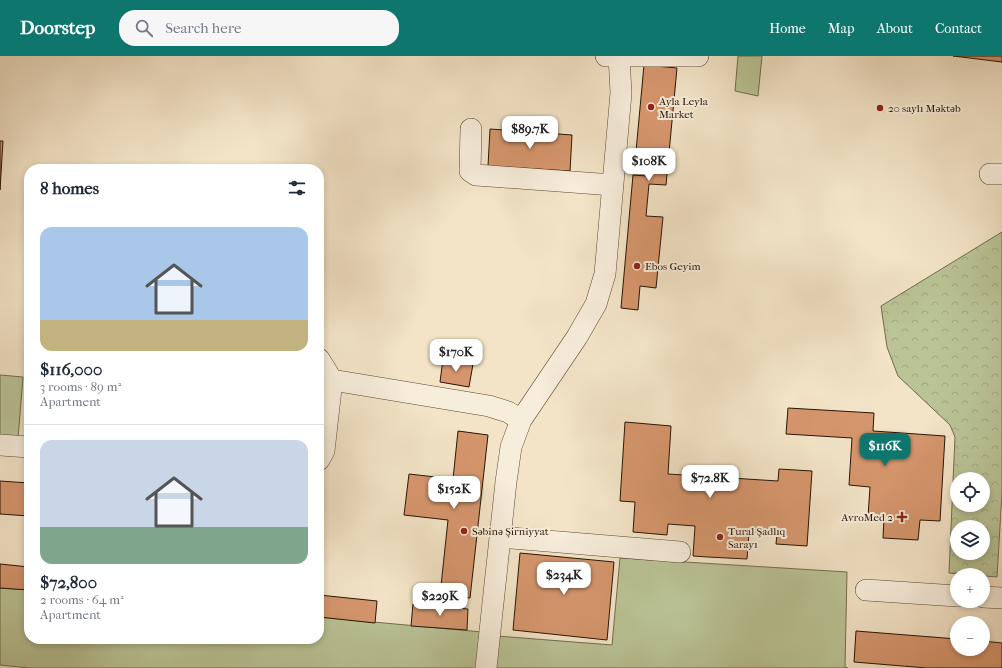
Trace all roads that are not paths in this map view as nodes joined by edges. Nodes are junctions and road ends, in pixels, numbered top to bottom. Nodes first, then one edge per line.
1 (620, 56) edge
2 (698, 56) edge
3 (471, 130) dead end
4 (613, 185) junction
5 (324, 367) edge
6 (332, 380) junction
7 (521, 420) junction
8 (0, 445) edge
9 (24, 447) edge
10 (324, 451) edge
11 (500, 537) junction
12 (680, 552) dead end
13 (866, 590) dead end
14 (950, 596) edge
15 (990, 597) edge
16 (1002, 598) edge
17 (486, 668) edge

1 - 2 lane
1 - 4 lane
3 - 4 lane
4 - 7 lane
5 - 6 lane
6 - 7 lane
6 - 10 lane
7 - 11 lane
8 - 9 lane
11 - 12 lane
11 - 17 lane
13 - 14 lane
15 - 16 lane

